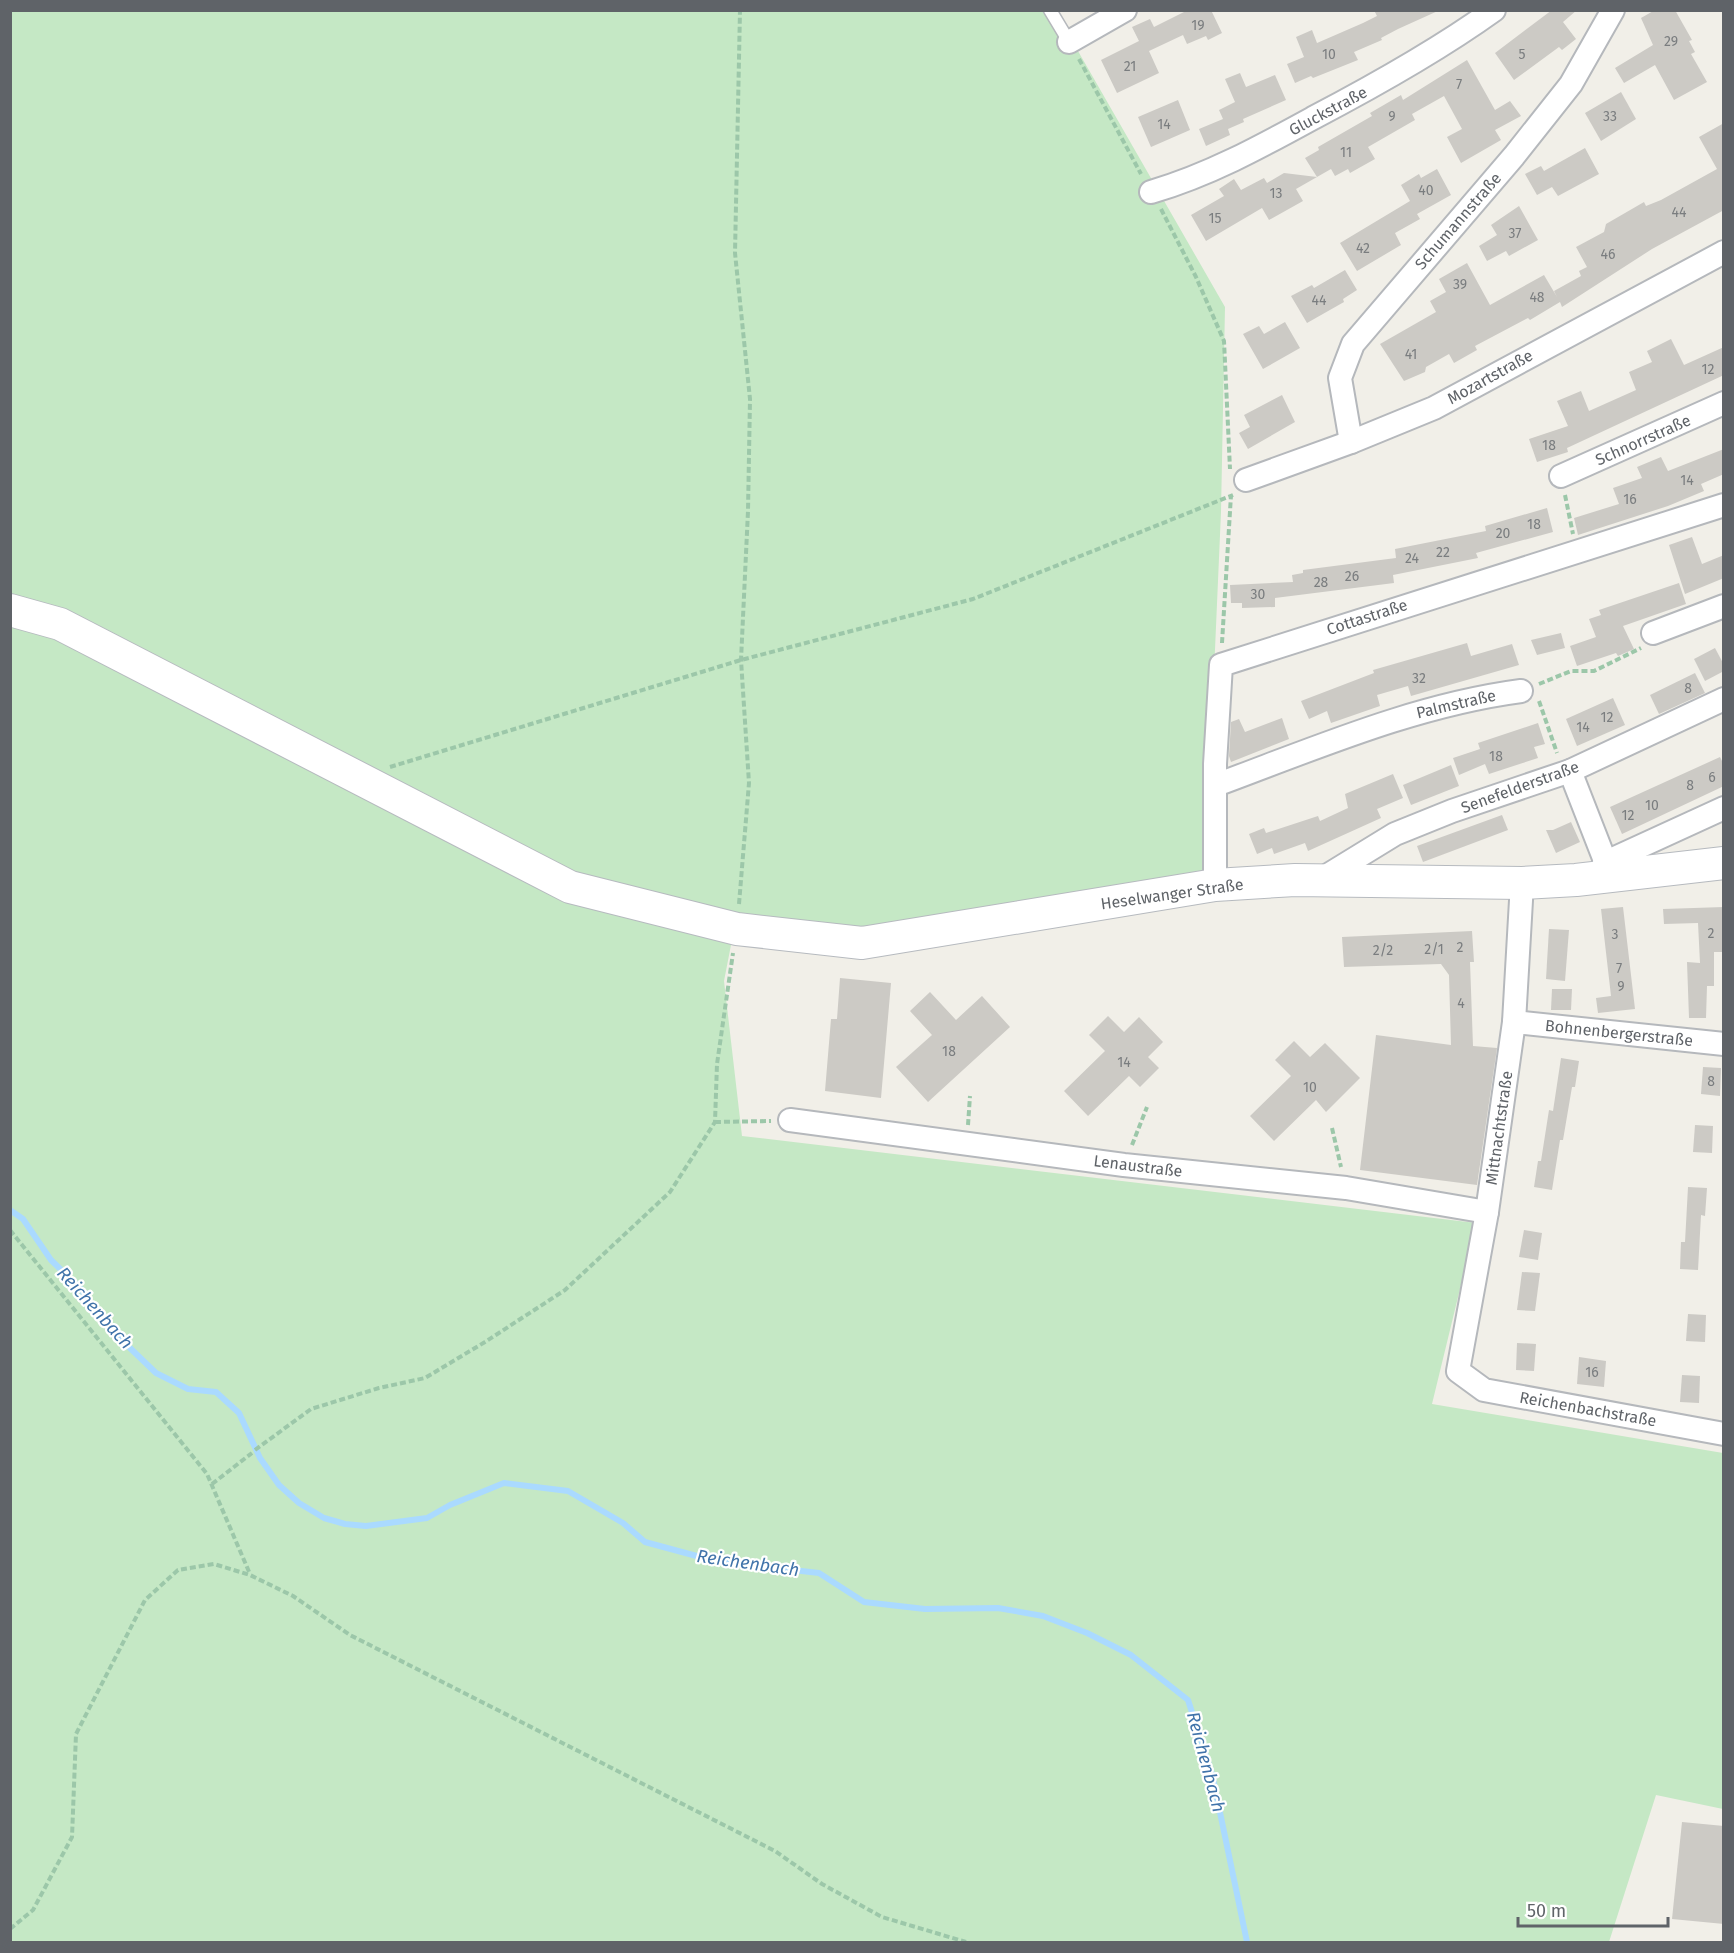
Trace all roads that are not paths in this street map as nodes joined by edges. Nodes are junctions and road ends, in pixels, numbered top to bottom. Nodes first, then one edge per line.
1 (1050, 10) edge
2 (1125, 10) edge
3 (1494, 10) edge
4 (1613, 10) edge
5 (1072, 46) joint
6 (1151, 192) road end
7 (1724, 252) edge
8 (1724, 403) edge
9 (1351, 442) junction
10 (1561, 476) road end
11 (1235, 480) road end
12 (1724, 505) edge
13 (1724, 606) edge
14 (10, 609) edge
15 (1649, 639) road end
16 (1521, 691) road end
17 (1724, 699) edge
18 (1567, 772) junction
19 (1216, 785) junction
20 (1724, 808) edge
21 (1724, 863) edge
22 (1608, 870) junction
23 (1320, 880) junction
24 (1521, 884) junction
25 (1215, 885) junction
26 (1514, 1022) junction
27 (1724, 1044) edge
28 (790, 1120) road end
29 (1486, 1212) junction
30 (1458, 1371) joint
31 (1723, 1428) edge

1 - 5 lane
2 - 5 street
3 - 6 street, Gluckstraße
4 - 9 street, Schumannstraße
7 - 9 street, Mozartstraße
8 - 10 street, Schnorrstraße
9 - 11 street, Mozartstraße
12 - 19 street, Cottastraße
13 - 15 street
14 - 25 street, Heselwanger Straße
16 - 19 street, Palmstraße
17 - 18 street, Senefelderstraße
18 - 22 street
18 - 23 street, Senefelderstraße
19 - 25 street
20 - 22 street
21 - 22 street, Heselwanger Straße
22 - 24 street, Heselwanger Straße
23 - 24 street, Heselwanger Straße
23 - 25 street, Heselwanger Straße
24 - 26 street, Mittnachtstraße
26 - 27 street, Bohnenbergerstraße
26 - 29 street, Mittnachtstraße
28 - 29 street, Lenaustraße
29 - 30 street, Mittnachtstraße
30 - 31 street, Reichenbachstraße

